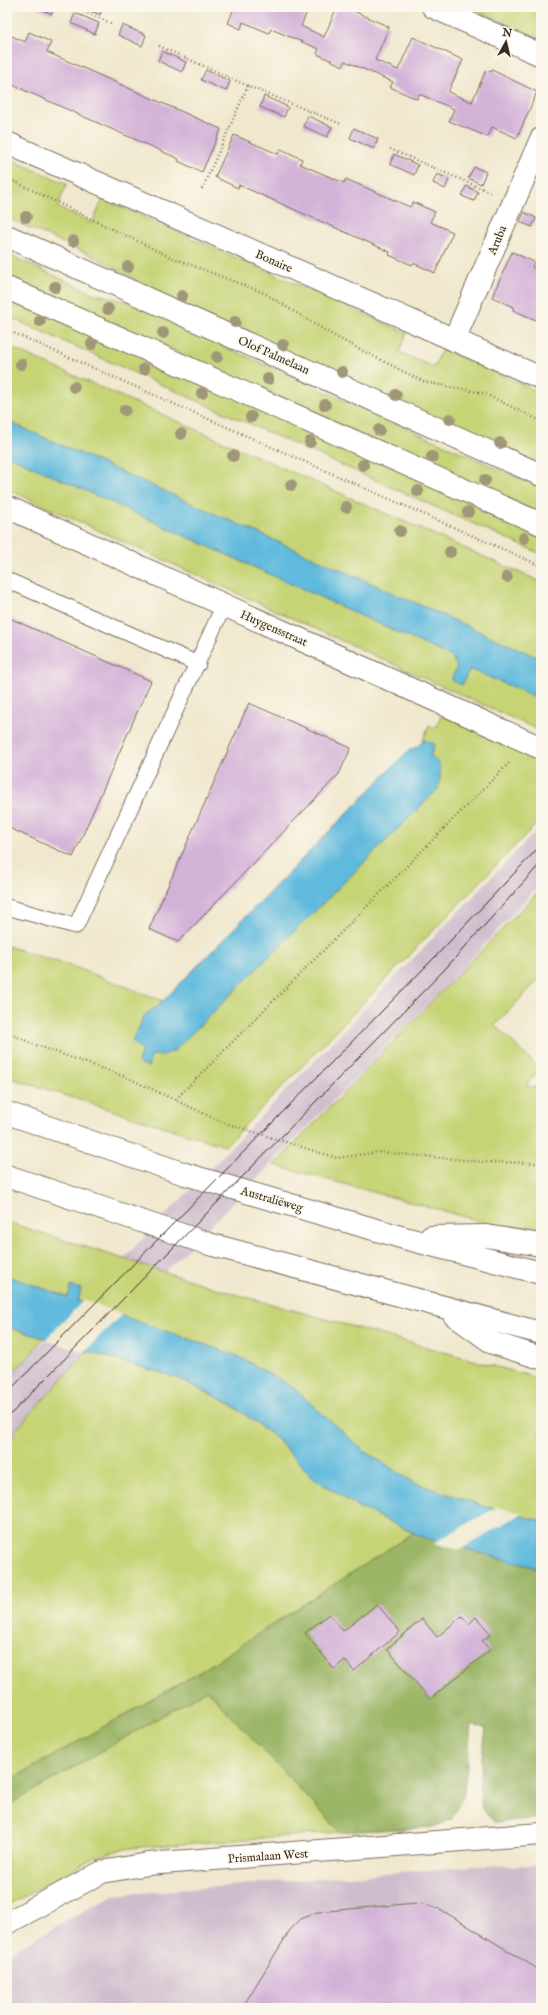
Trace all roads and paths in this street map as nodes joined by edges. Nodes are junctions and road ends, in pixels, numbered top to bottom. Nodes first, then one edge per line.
1 (73, 7) edge
2 (433, 7) edge
3 (113, 24) dead end
4 (159, 46) dead end
5 (541, 55) edge
6 (248, 86) junction
7 (341, 124) dead end
8 (541, 139) edge
9 (7, 143) edge
10 (390, 149) dead end
11 (7, 178) edge
12 (202, 188) dead end
13 (513, 203) junction
14 (7, 236) edge
15 (7, 288) edge
16 (7, 330) edge
17 (454, 340) junction
18 (541, 378) edge
19 (541, 421) edge
20 (541, 475) edge
21 (7, 507) edge
22 (541, 524) edge
23 (541, 566) edge
24 (7, 580) edge
25 (224, 605) junction
26 (198, 664) junction
27 (535, 745) edge
28 (7, 907) edge
29 (7, 1032) edge
30 (176, 1099) junction
31 (7, 1113) edge
32 (541, 1163) edge
33 (7, 1176) edge
34 (404, 1238) junction
35 (541, 1244) edge
36 (541, 1273) edge
37 (445, 1309) junction
38 (541, 1333) edge
39 (541, 1358) edge
40 (541, 1834) edge
41 (7, 1923) edge

1 - 3 path
2 - 5 street
4 - 6 path
6 - 7 path
6 - 12 path
8 - 13 street, Aruba
9 - 17 street, Bonaire
10 - 13 path
11 - 19 path
13 - 17 street, Aruba
14 - 20 street, Olof Palmelaan
15 - 22 street
16 - 23 path
17 - 18 street, Bonaire
21 - 25 street, Huygensstraat
24 - 26 lane
25 - 26 lane
25 - 27 street, Huygensstraat
26 - 28 lane
27 - 30 path
29 - 30 path
30 - 32 path
31 - 34 street, Australiëweg
33 - 37 street
34 - 35 street
34 - 36 street, Australiëweg
37 - 38 street
37 - 39 street
40 - 41 street, Prismalaan West

